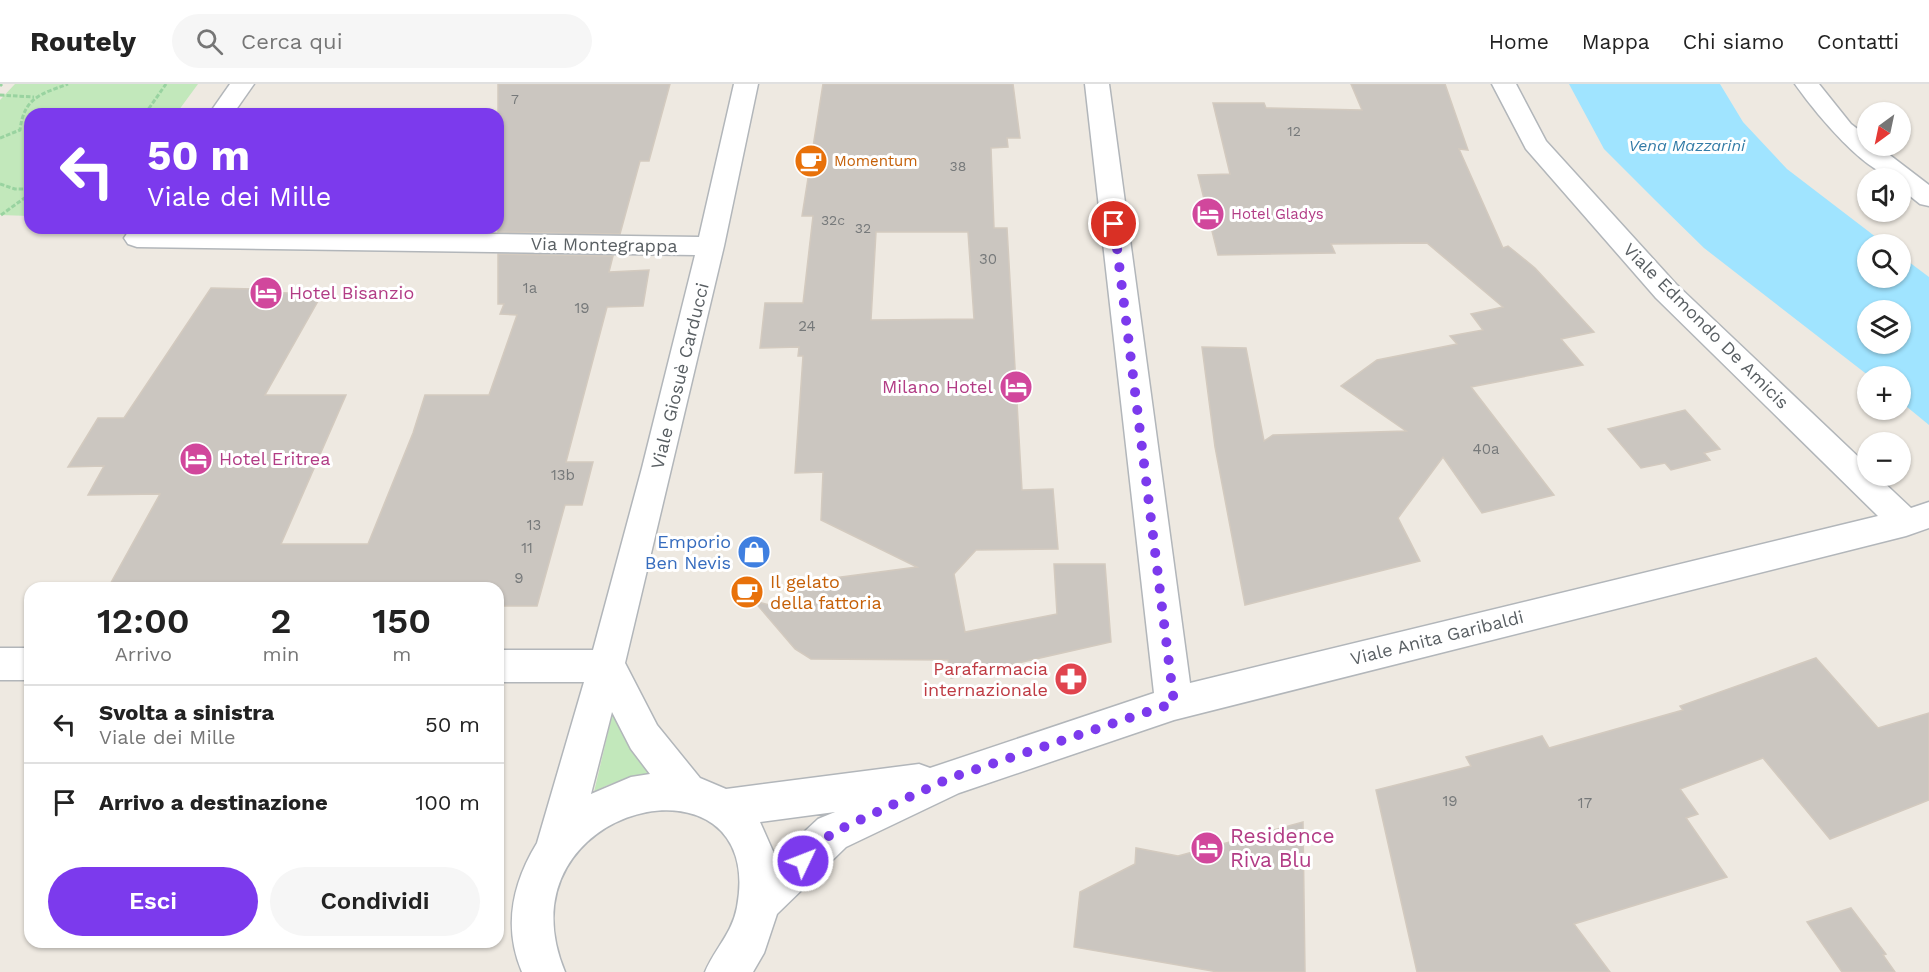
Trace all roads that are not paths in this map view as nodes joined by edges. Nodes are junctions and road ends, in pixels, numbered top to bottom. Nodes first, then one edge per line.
1 (242, 84) edge
2 (746, 84) edge
3 (1097, 84) edge
4 (1504, 84) edge
5 (1807, 84) edge
6 (225, 108) edge
7 (1929, 198) edge
8 (184, 234) edge
9 (711, 246) junction
10 (1917, 519) edge
11 (0, 664) edge
12 (24, 664) edge
13 (504, 666) edge
14 (608, 666) junction
15 (1174, 703) junction
16 (950, 778) junction
17 (687, 791) junction
18 (724, 808) junction
19 (556, 848) junction
20 (759, 903) junction
21 (544, 972) edge
22 (726, 972) edge

1 - 6 street
2 - 9 street, Viale Giosuè Carducci
3 - 15 street
4 - 10 street, Viale Edmondo De Amicis
5 - 7 street
8 - 9 street, Via Montegrappa
9 - 14 street, Viale Giosuè Carducci
10 - 15 street, Viale Anita Garibaldi
11 - 12 street
13 - 14 street
14 - 17 street
14 - 19 street, Viale Giosuè Carducci
15 - 16 street, Viale Anita Garibaldi
16 - 18 street, Viale Anita Garibaldi
16 - 20 street, Viale Anita Garibaldi
17 - 18 street
17 - 19 street
18 - 20 street
19 - 21 street
20 - 22 street

